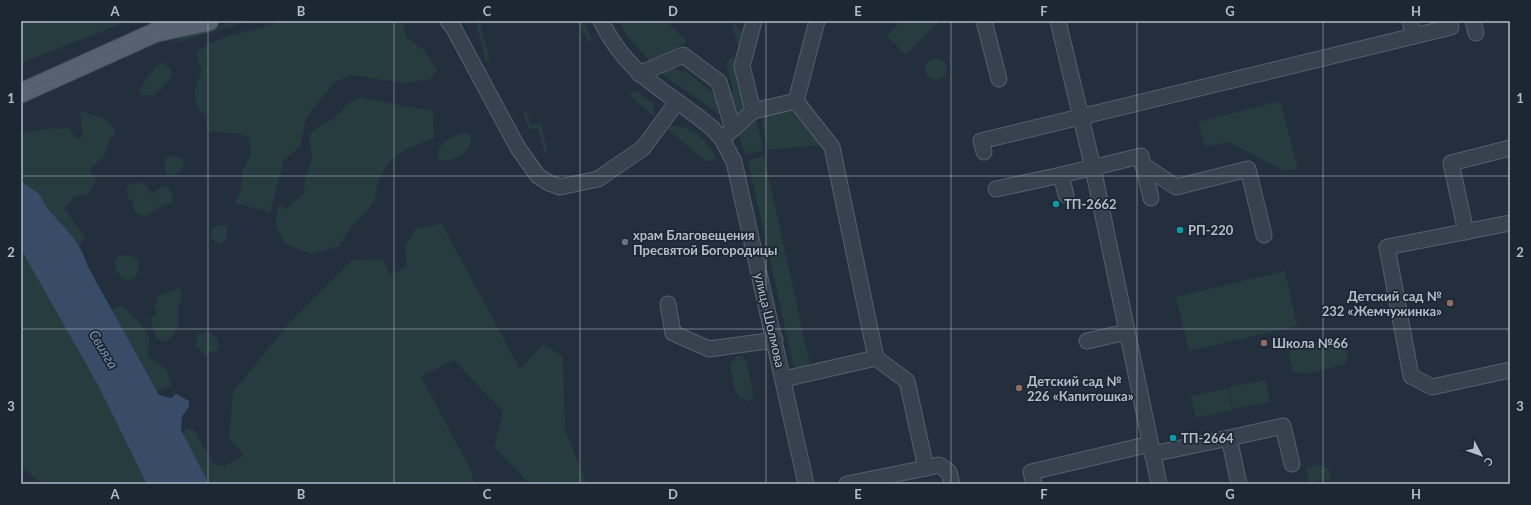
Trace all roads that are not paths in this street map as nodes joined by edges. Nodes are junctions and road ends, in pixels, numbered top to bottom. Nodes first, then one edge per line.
1 (171, 21) edge
2 (209, 21) edge
3 (448, 21) edge
4 (601, 21) edge
5 (754, 21) edge
6 (817, 21) edge
7 (984, 21) edge
8 (1058, 21) edge
9 (1410, 21) edge
10 (1449, 21) edge
11 (154, 33) junction
12 (1414, 36) junction
13 (639, 74) junction
14 (999, 79) dead end
15 (21, 93) edge
16 (796, 101) junction
17 (676, 102) junction
18 (753, 111) junction
19 (1081, 118) junction
20 (727, 134) junction
21 (1510, 148) edge
22 (984, 152) dead end
23 (1143, 165) junction
24 (1093, 168) junction
25 (1061, 175) junction
26 (996, 189) dead end
27 (1066, 195) dead end
28 (1151, 198) dead end
29 (1510, 223) edge
30 (1466, 232) junction
31 (1264, 235) dead end
32 (668, 304) dead end
33 (1127, 332) junction
34 (775, 340) junction
35 (1087, 342) dead end
36 (876, 358) junction
37 (1510, 370) edge
38 (784, 379) junction
39 (1229, 438) junction
40 (1151, 449) junction
41 (1292, 464) dead end
42 (926, 468) junction
43 (884, 480) edge
44 (806, 484) edge
45 (847, 484) edge
46 (952, 484) edge
47 (1034, 484) edge
48 (1159, 484) edge
49 (1239, 484) edge

1 - 11 main road
2 - 11 main road
3 - 17 street
4 - 13 street, улица Шолмова
5 - 18 street
6 - 16 street
7 - 14 street
8 - 19 street
9 - 12 street
10 - 12 street
11 - 15 main road
12 - 19 street
13 - 17 street, улица Шолмова
13 - 20 street
16 - 18 street
16 - 36 street
17 - 20 street, улица Шолмова
18 - 20 street
19 - 22 street
19 - 24 street
20 - 34 street, улица Шолмова
21 - 30 street
23 - 24 street
23 - 28 street
23 - 31 street
24 - 25 street
24 - 33 street
25 - 26 street
25 - 27 street
29 - 30 street
30 - 37 street
32 - 34 street
33 - 35 street
33 - 40 street
34 - 38 street, улица Шолмова
36 - 38 street
36 - 42 street
38 - 44 street, улица Шолмова
39 - 40 street
39 - 41 street
39 - 49 street
40 - 47 street
40 - 48 street
42 - 43 street
42 - 46 street
43 - 45 street

